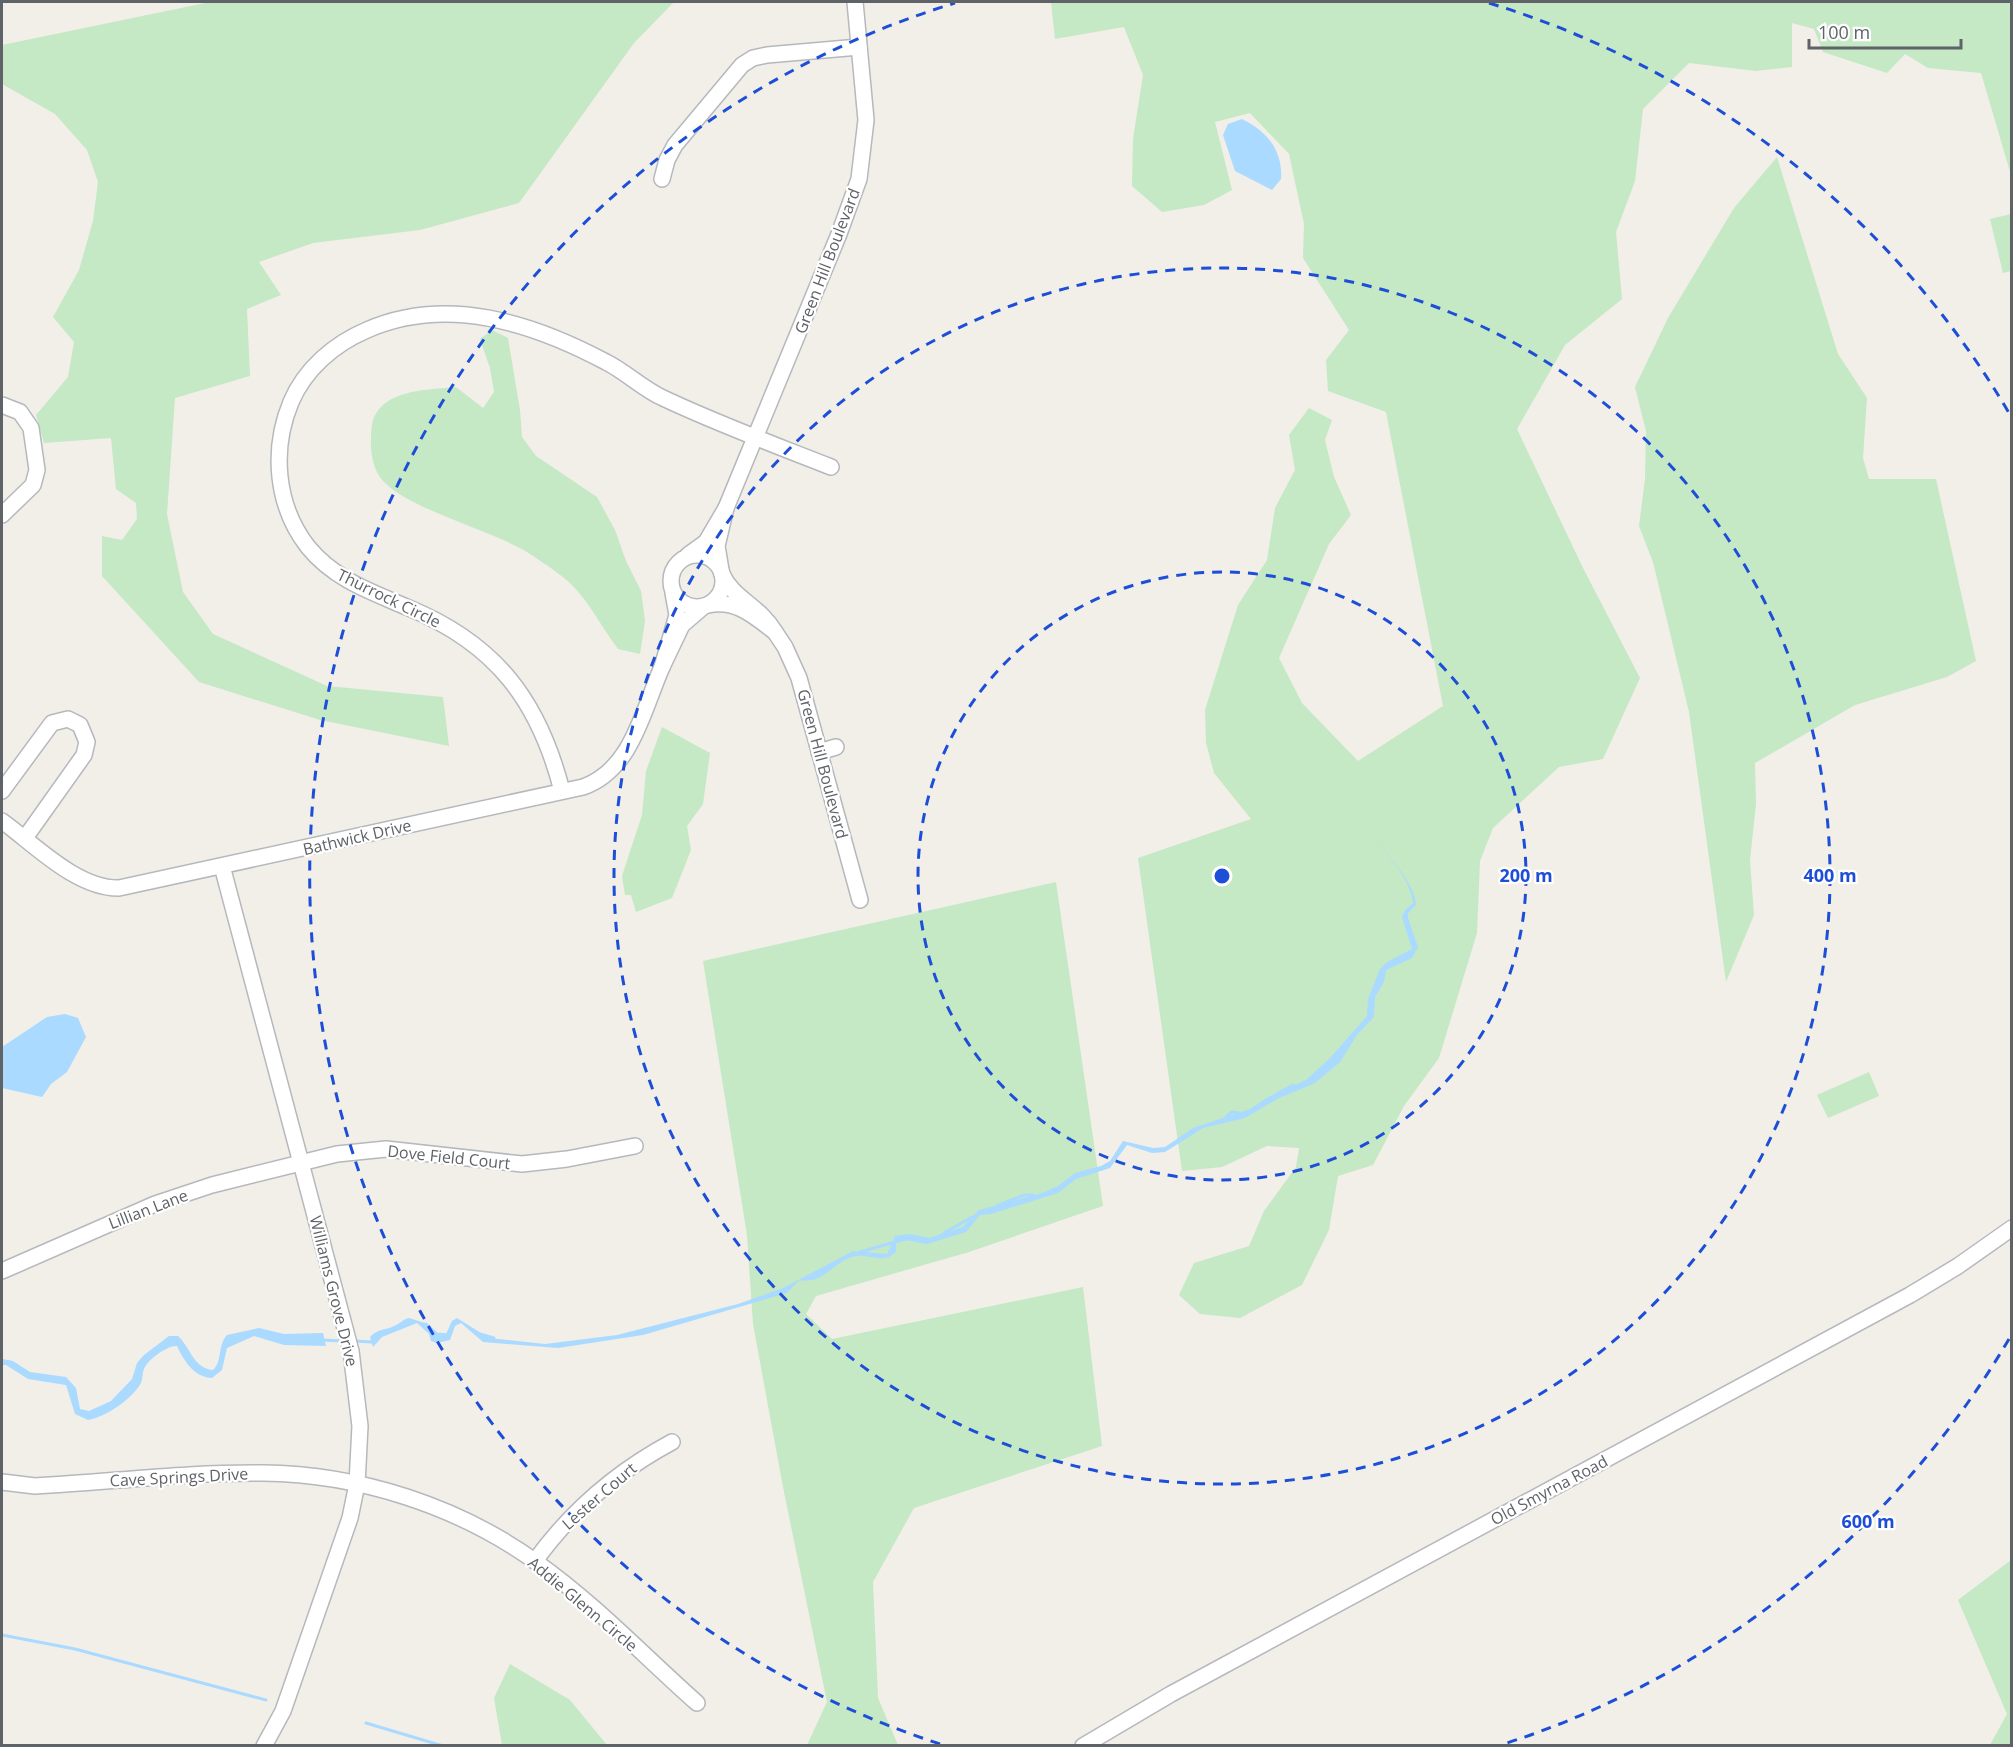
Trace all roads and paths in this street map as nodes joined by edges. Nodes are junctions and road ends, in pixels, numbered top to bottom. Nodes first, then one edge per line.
1 (855, 2) edge
2 (859, 47) junction
3 (662, 179) dead end
4 (2, 405) edge
5 (755, 437) junction
6 (831, 467) dead end
7 (726, 508) junction
8 (2, 515) edge
9 (684, 557) junction
10 (722, 572) junction
11 (673, 592) junction
12 (705, 606) junction
13 (775, 632) junction
14 (662, 667) junction
15 (836, 747) dead end
16 (819, 752) junction
17 (2, 791) edge
18 (562, 791) junction
19 (3, 825) edge
20 (25, 838) junction
21 (222, 866) junction
22 (860, 900) dead end
23 (635, 1146) dead end
24 (299, 1161) junction
25 (2012, 1228) edge
26 (2, 1271) edge
27 (672, 1442) dead end
28 (2, 1482) edge
29 (357, 1484) junction
30 (535, 1561) junction
31 (697, 1703) dead end
32 (264, 1746) edge
33 (1083, 1746) edge

1 - 2 street, Green Hill Boulevard
2 - 3 street
2 - 5 street, Green Hill Boulevard
4 - 8 street
5 - 6 street, Thurrock Circle
5 - 7 street, Green Hill Boulevard
5 - 18 street, Thurrock Circle
7 - 9 street, Green Hill Boulevard
7 - 10 street, Green Hill Boulevard
9 - 10 street
9 - 11 street
10 - 12 street
10 - 13 street, Green Hill Boulevard
11 - 12 street
11 - 14 street, Bathwick Drive
12 - 13 street, Green Hill Boulevard
12 - 14 street, Bathwick Drive
13 - 16 street, Green Hill Boulevard
14 - 18 street, Bathwick Drive
15 - 16 street
16 - 22 street, Green Hill Boulevard
17 - 20 street
18 - 21 street, Bathwick Drive
19 - 20 street, Bathwick Drive
20 - 21 street, Bathwick Drive
21 - 24 street, Williams Grove Drive
23 - 24 street, Dove Field Court
24 - 26 street, Lillian Lane
24 - 29 street, Williams Grove Drive
25 - 33 street, Old Smyrna Road
27 - 30 street, Lester Court
28 - 29 street, Cave Springs Drive
29 - 30 street, Addie Glenn Circle
29 - 32 street, Williams Grove Drive
30 - 31 street, Addie Glenn Circle

